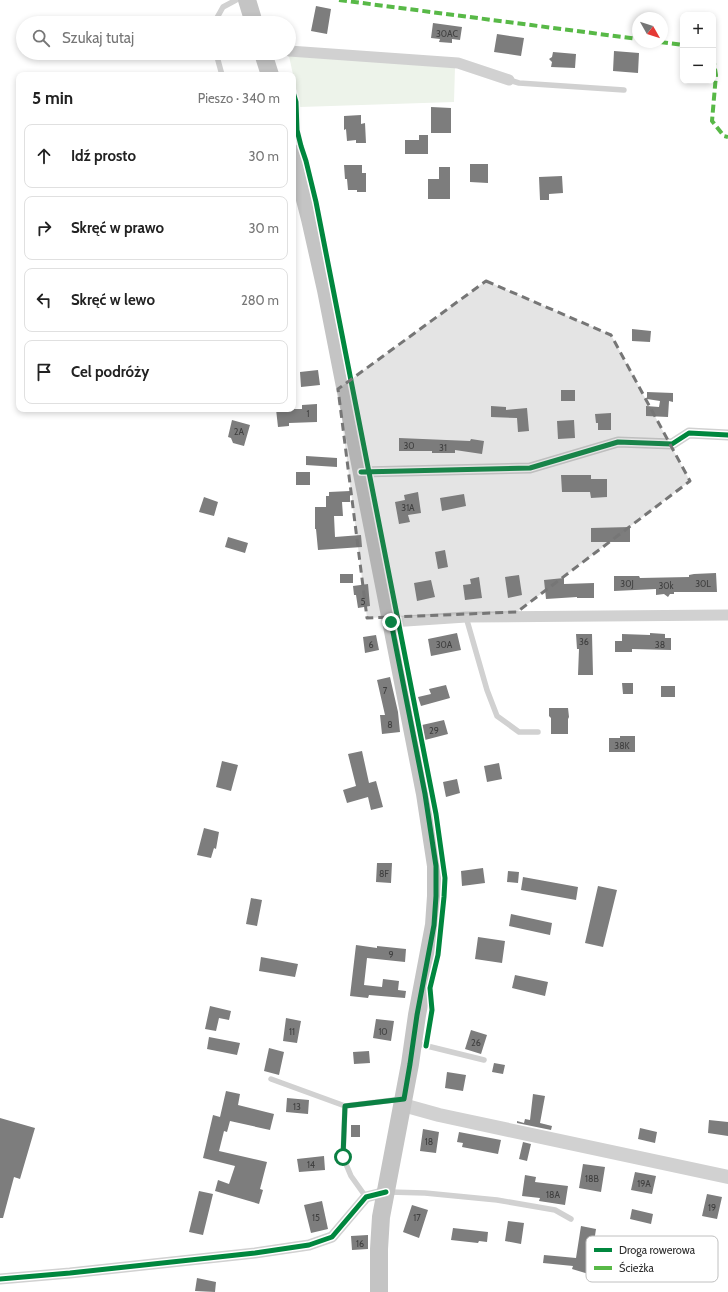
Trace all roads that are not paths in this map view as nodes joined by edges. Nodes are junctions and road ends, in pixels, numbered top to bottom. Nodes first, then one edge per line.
1 (236, 0) edge
2 (247, 0) edge
3 (218, 16) edge
4 (252, 16) edge
5 (296, 51) edge
6 (218, 60) edge
7 (265, 60) edge
8 (221, 72) edge
9 (269, 72) edge
10 (508, 80) joint
11 (624, 90) dead end
12 (296, 165) edge
13 (728, 435) edge
14 (361, 472) junction
15 (728, 615) edge
16 (466, 617) junction
17 (391, 622) junction
18 (538, 732) dead end
19 (413, 1043) junction
20 (484, 1060) dead end
21 (271, 1079) dead end
22 (403, 1102) junction
23 (345, 1106) junction
24 (728, 1177) edge
25 (386, 1192) junction
26 (366, 1197) junction
27 (571, 1219) dead end
28 (0, 1279) edge
29 (379, 1292) edge

1 - 3 lane
2 - 4 main road
5 - 10 street
6 - 8 lane
7 - 9 main road
10 - 11 lane
12 - 14 main road
13 - 14 street
14 - 17 main road
15 - 16 street
16 - 17 street
16 - 18 lane
17 - 19 main road
19 - 20 lane
19 - 22 main road
21 - 23 lane
22 - 23 lane
22 - 24 street
22 - 25 main road
23 - 26 lane
25 - 26 street
25 - 27 lane
25 - 29 main road
26 - 28 street

